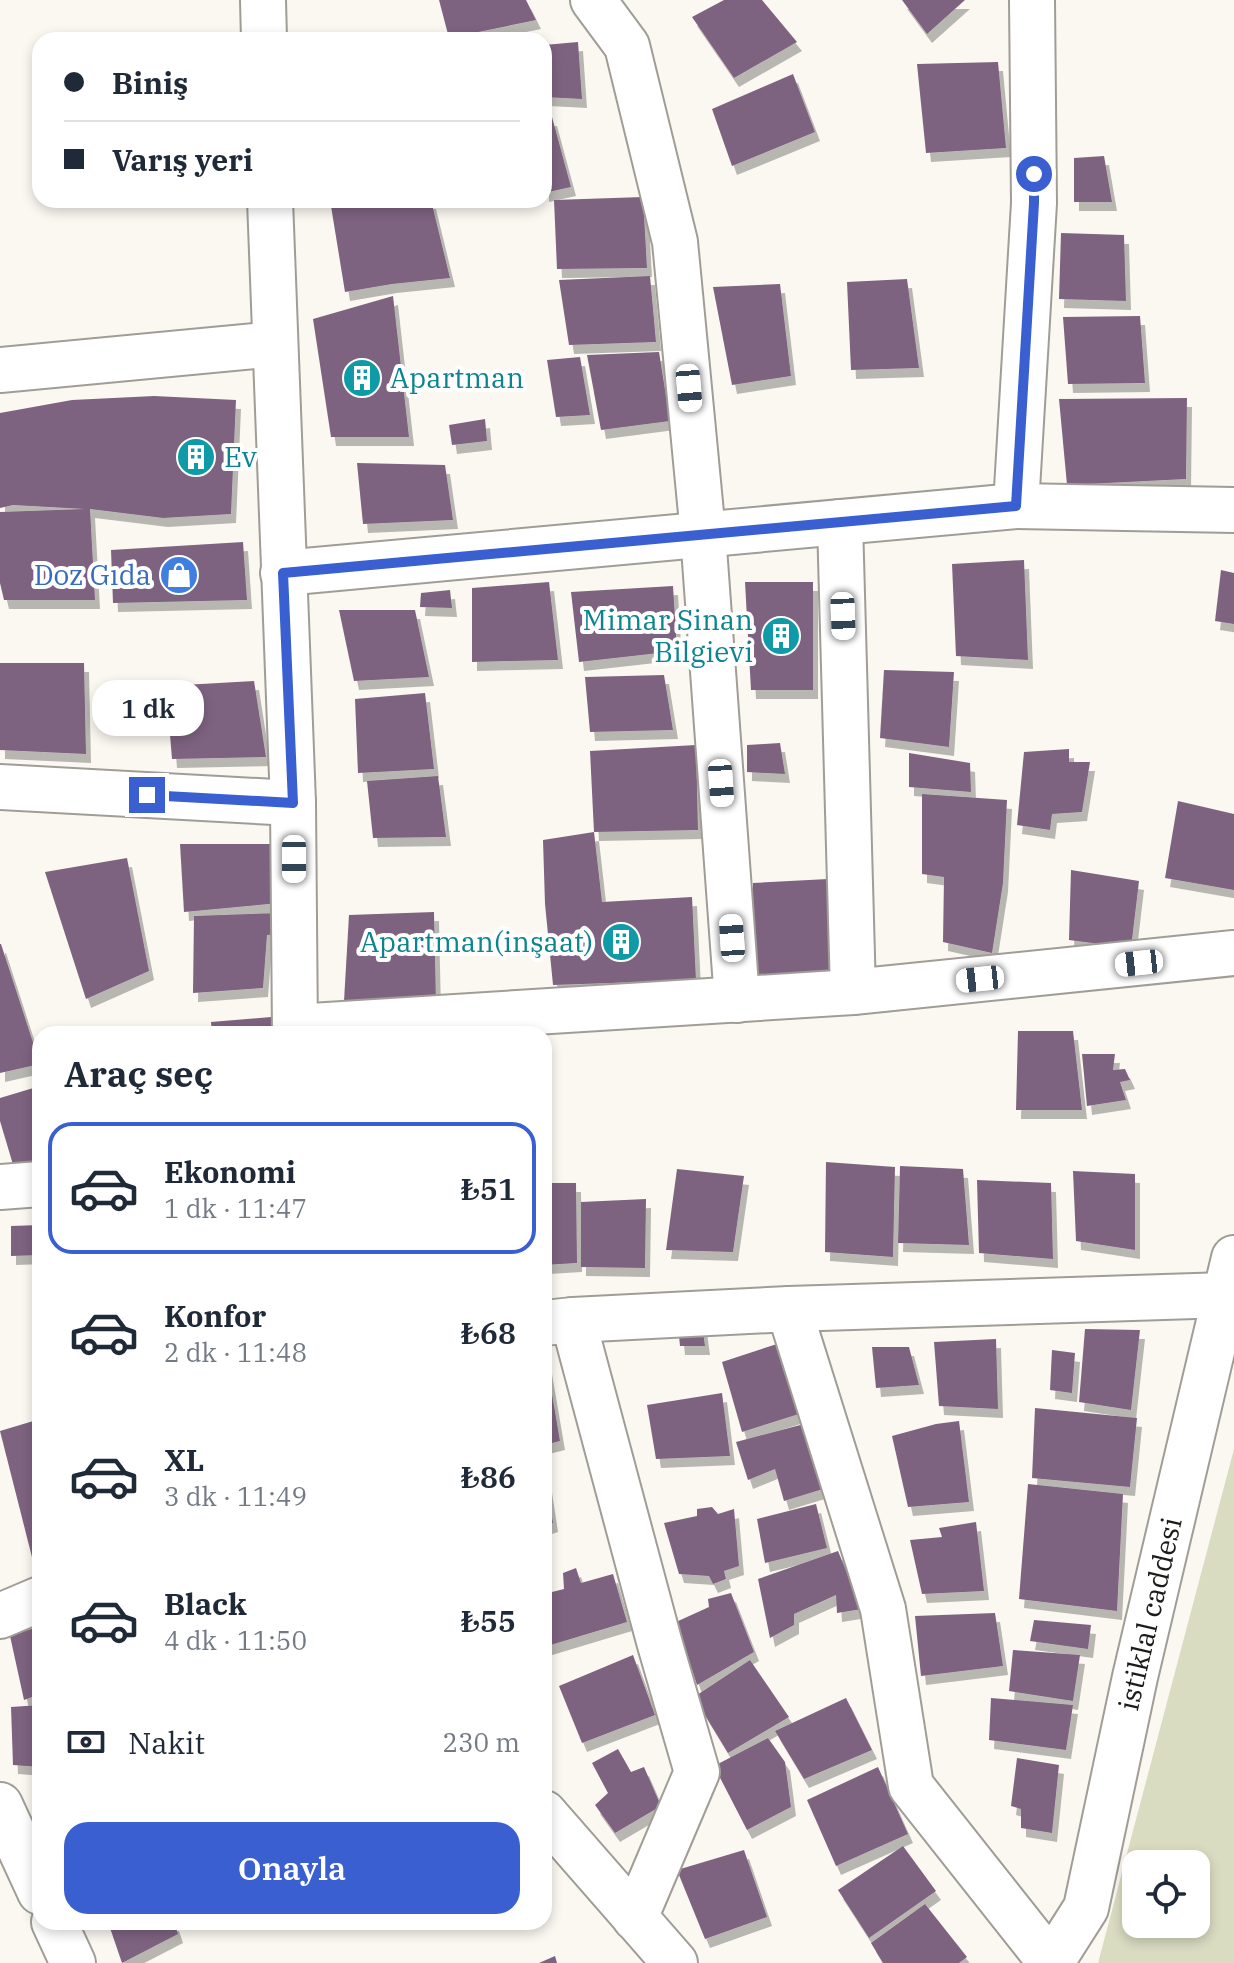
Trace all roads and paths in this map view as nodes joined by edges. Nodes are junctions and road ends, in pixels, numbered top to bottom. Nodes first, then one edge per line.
1 (263, 0) edge
2 (593, 0) edge
3 (1032, 0) edge
4 (264, 32) edge
5 (270, 208) edge
6 (275, 344) junction
7 (0, 370) edge
8 (1016, 506) junction
9 (1234, 510) edge
10 (840, 522) junction
11 (703, 534) junction
12 (283, 573) junction
13 (0, 787) edge
14 (293, 803) junction
15 (1234, 953) edge
16 (853, 992) junction
17 (737, 1000) junction
18 (295, 1026) edge
19 (366, 1026) edge
20 (32, 1185) edge
21 (0, 1187) edge
22 (1230, 1276) edge
23 (789, 1309) junction
24 (559, 1322) edge
25 (32, 1602) edge
26 (0, 1616) edge
27 (12, 1816) edge
28 (552, 1823) edge
29 (32, 1870) edge
30 (58, 1930) edge
31 (656, 1948) edge
32 (73, 1963) edge
33 (1051, 1963) edge

1 - 4 street
2 - 11 street
3 - 8 street
5 - 6 street
6 - 7 street
6 - 12 street
8 - 9 street
8 - 10 street
10 - 11 street
10 - 16 street
11 - 12 street
11 - 17 street
12 - 14 street
13 - 14 street
14 - 18 street
15 - 16 street
16 - 17 street
17 - 19 street
20 - 21 street
22 - 23 street
22 - 33 street, istiklal caddesi
23 - 24 street
23 - 33 street
24 - 31 street
25 - 26 street
27 - 29 street
28 - 31 street
30 - 32 street

